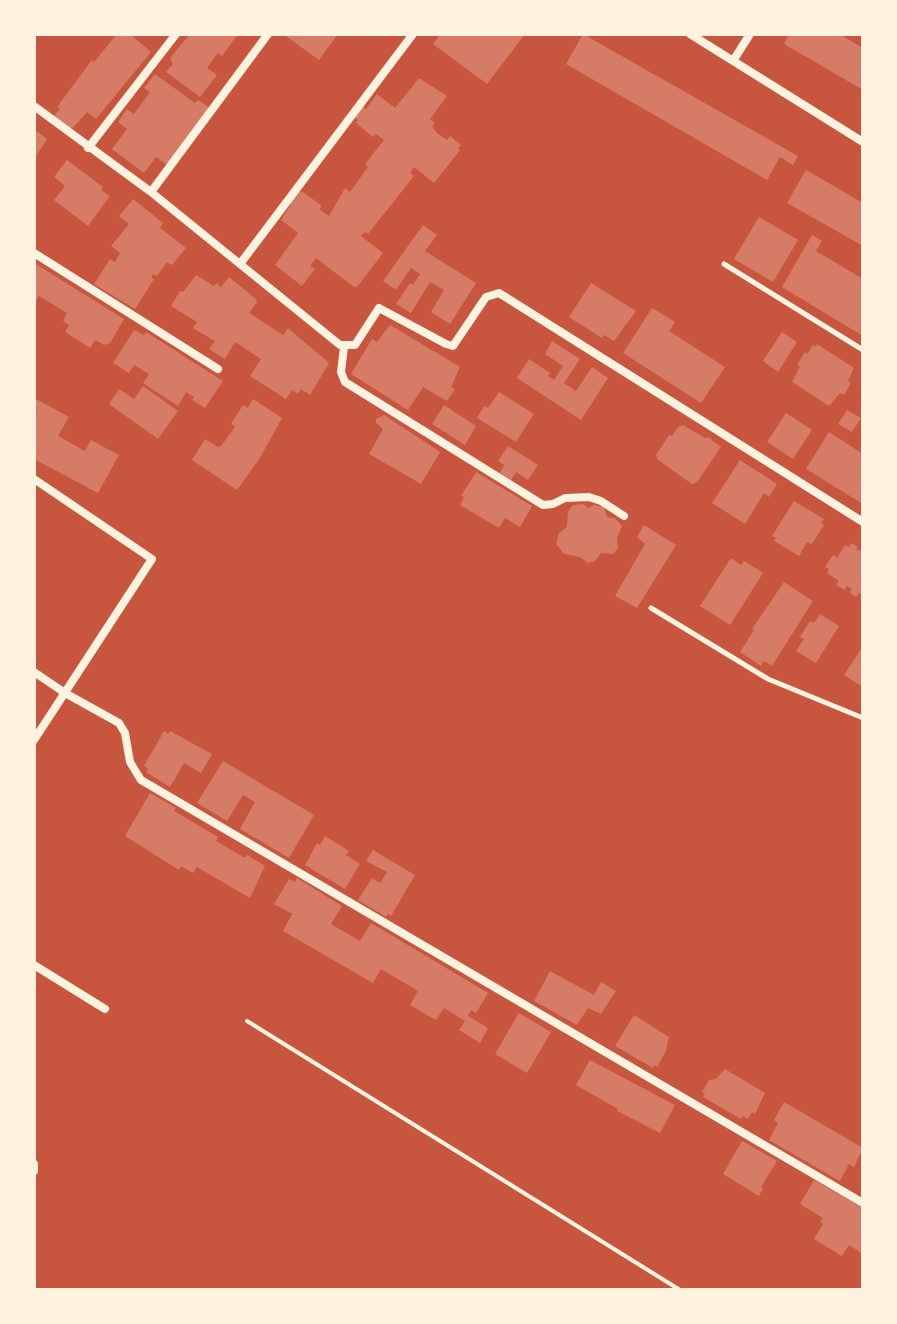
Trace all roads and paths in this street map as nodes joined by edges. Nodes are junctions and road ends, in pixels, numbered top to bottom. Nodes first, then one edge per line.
1 (176, 34) edge
2 (268, 34) edge
3 (413, 34) edge
4 (690, 34) edge
5 (750, 34) edge
6 (733, 61) junction
7 (34, 106) edge
8 (863, 142) edge
9 (88, 148) junction
10 (151, 192) junction
11 (34, 253) edge
12 (240, 264) junction
13 (724, 264) dead end
14 (344, 347) junction
15 (863, 350) edge
16 (218, 369) dead end
17 (34, 479) edge
18 (624, 516) dead end
19 (863, 522) edge
20 (651, 608) dead end
21 (34, 672) edge
22 (65, 693) junction
23 (863, 718) edge
24 (34, 740) edge
25 (34, 965) edge
26 (105, 1009) dead end
27 (247, 1021) dead end
28 (34, 1164) edge
29 (34, 1171) edge
30 (863, 1203) edge
31 (680, 1290) edge

1 - 9 street
2 - 10 street
3 - 12 street
4 - 6 street
5 - 6 street
6 - 8 street
7 - 9 street
9 - 10 street
10 - 12 street
11 - 16 street
12 - 14 street
13 - 15 lane
14 - 18 street
14 - 19 street
17 - 22 street
20 - 23 lane
21 - 22 street
22 - 24 street
22 - 30 street
25 - 26 street
27 - 31 path
28 - 29 street

